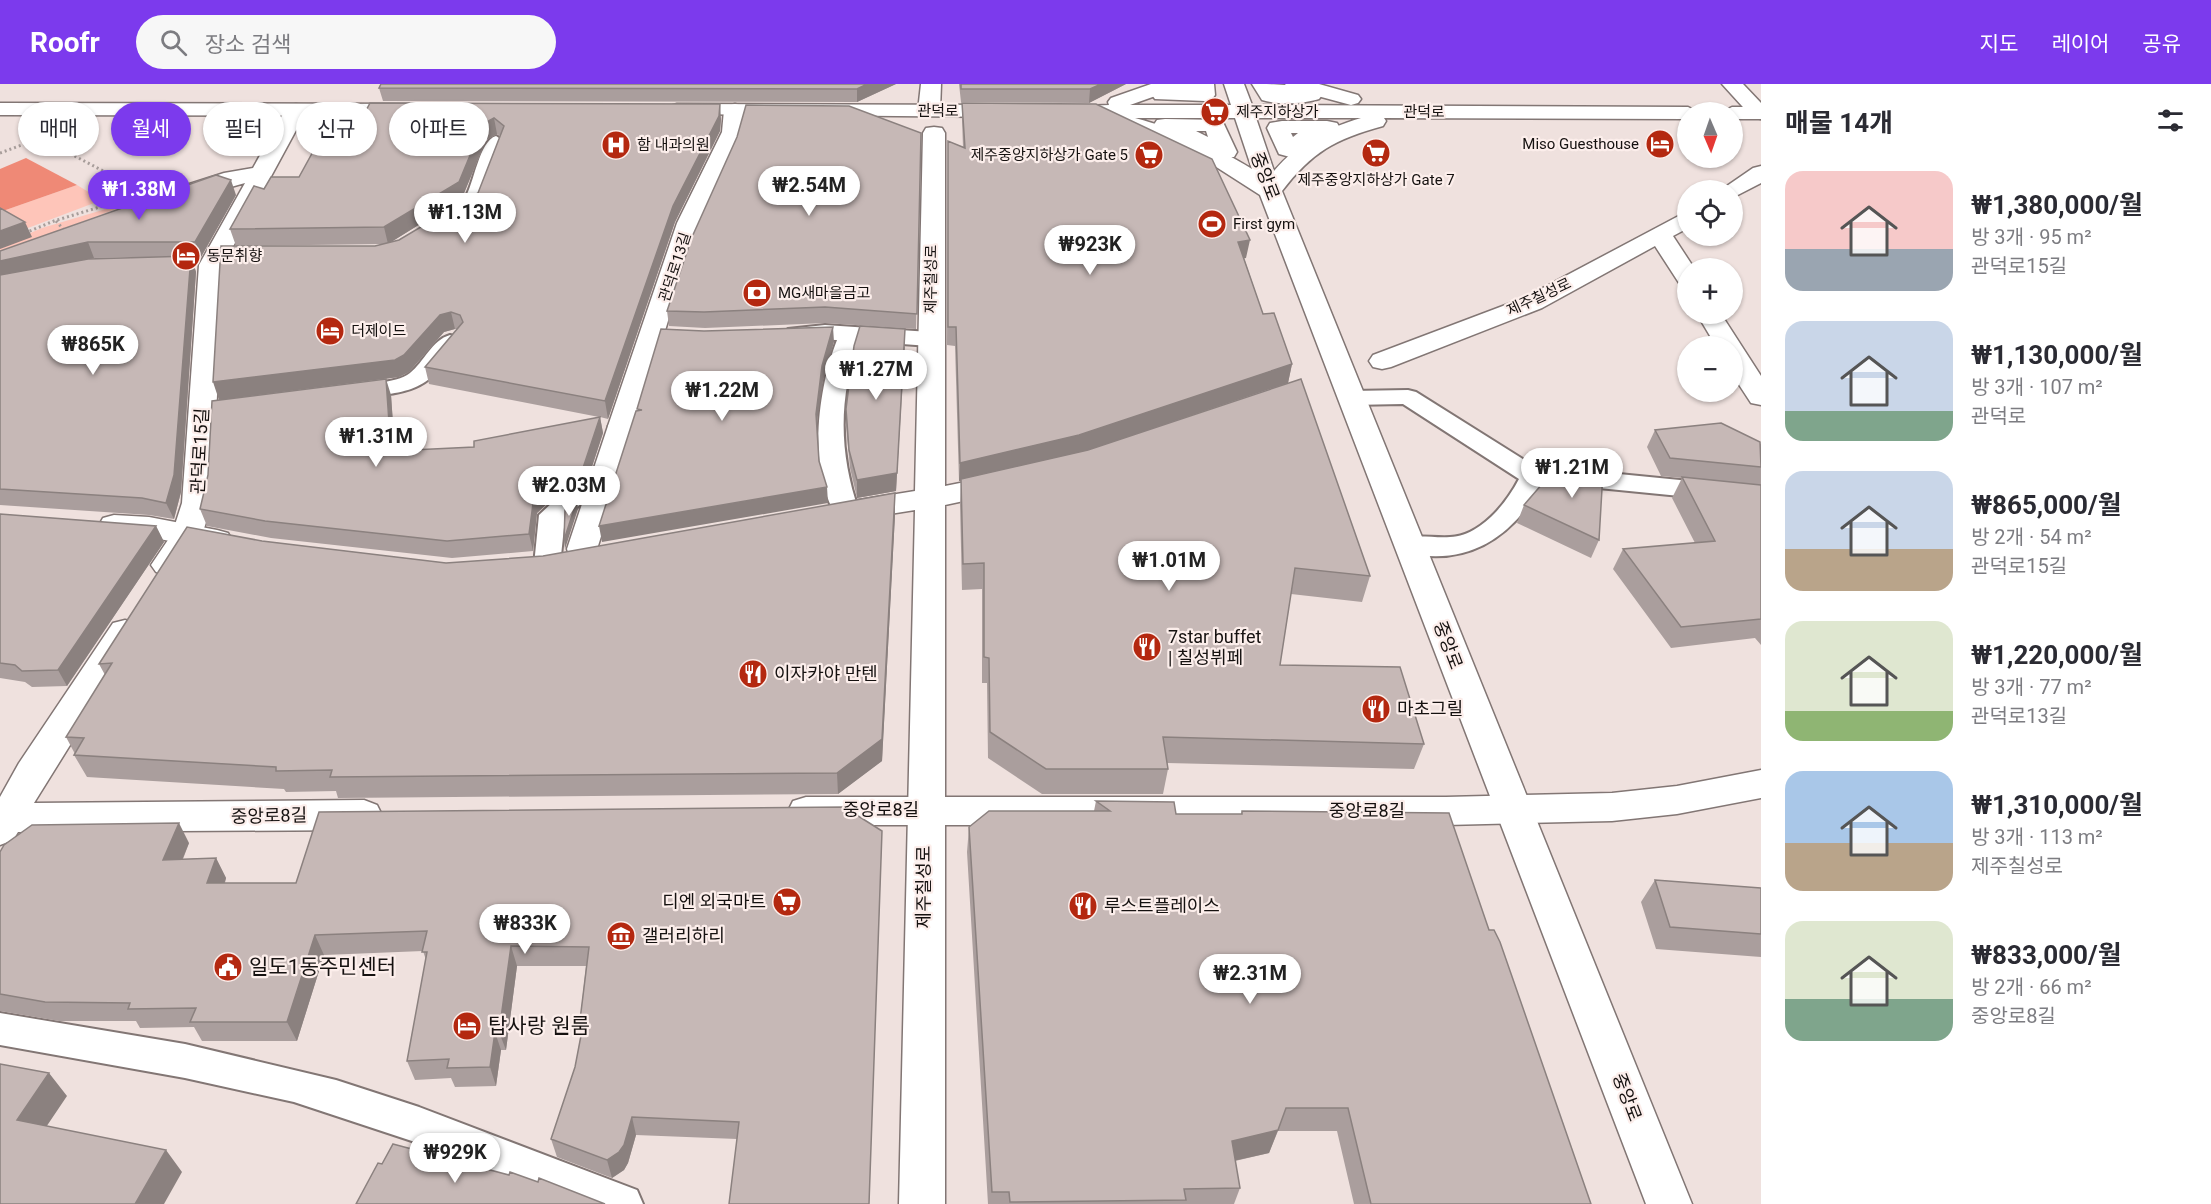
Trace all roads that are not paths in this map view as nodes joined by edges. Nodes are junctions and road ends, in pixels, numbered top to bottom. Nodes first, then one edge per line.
1 (931, 84) edge
2 (1171, 84) edge
3 (1186, 84) edge
4 (1204, 84) edge
5 (1262, 84) edge
6 (1281, 84) edge
7 (1295, 84) edge
8 (1732, 84) edge
9 (1231, 108) edge
10 (0, 109) edge
11 (296, 110) joint
12 (654, 110) edge
13 (735, 110) junction
14 (1023, 111) edge
15 (1046, 111) edge
16 (1090, 111) junction
17 (1409, 112) junction
18 (1677, 113) edge
19 (1743, 113) edge
20 (1760, 113) edge
21 (931, 122) junction
22 (496, 142) edge
23 (1761, 173) edge
24 (262, 174) junction
25 (1743, 184) edge
26 (1270, 191) junction
27 (157, 194) edge
28 (1677, 225) edge
29 (430, 230) edge
30 (1660, 235) junction
31 (1677, 261) edge
32 (770, 335) edge
33 (850, 335) junction
34 (454, 338) edge
35 (930, 339) junction
36 (1382, 361) dead end
37 (1743, 369) edge
38 (323, 395) edge
39 (1761, 397) edge
40 (1352, 398) junction
41 (1533, 477) junction
42 (1030, 478) edge
43 (599, 495) junction
44 (1761, 496) edge
45 (928, 497) junction
46 (834, 513) joint
47 (86, 523) edge
48 (187, 535) junction
49 (239, 544) edge
50 (1408, 545) junction
51 (615, 553) edge
52 (584, 559) junction
53 (536, 566) joint
54 (1761, 784) edge
55 (1513, 809) junction
56 (924, 810) junction
57 (770, 811) edge
58 (392, 814) edge
59 (2, 822) edge
60 (0, 1029) edge
61 (623, 1204) edge
62 (922, 1204) edge
63 (1669, 1204) edge

1 - 21 street, 제주칠성로
2 - 16 street
3 - 4 street
5 - 6 street
7 - 17 street
8 - 20 street
9 - 16 street, 관덕로
9 - 17 street, 관덕로
9 - 26 street, 중앙로
10 - 11 street
11 - 24 street, 관덕로15길
12 - 13 street, 관덕로
13 - 21 street, 관덕로
13 - 43 street, 관덕로13길
14 - 21 street, 관덕로
15 - 16 street, 관덕로
16 - 26 street
17 - 18 street, 관덕로
17 - 26 street
19 - 20 street
21 - 35 street, 제주칠성로
22 - 29 lane
23 - 25 street
24 - 27 street
24 - 48 street, 관덕로15길
26 - 40 street, 중앙로
28 - 30 street, 제주칠성로
30 - 31 street
30 - 36 street, 제주칠성로
32 - 33 lane
33 - 35 lane
33 - 46 lane
34 - 38 lane
35 - 45 street, 제주칠성로
37 - 39 street
40 - 41 lane
40 - 50 street, 중앙로
41 - 44 lane
41 - 50 lane
42 - 45 street
43 - 52 street, 관덕로13길
43 - 53 lane
45 - 46 street
45 - 56 street, 제주칠성로
47 - 48 street
48 - 49 street
48 - 59 street, 관덕로15길
50 - 55 street, 중앙로
51 - 52 street
52 - 53 street
54 - 55 street, 중앙로8길
55 - 56 street, 중앙로8길
55 - 63 street, 중앙로
56 - 57 street, 중앙로8길
56 - 62 street, 제주칠성로
58 - 59 street, 중앙로8길
60 - 61 lane

